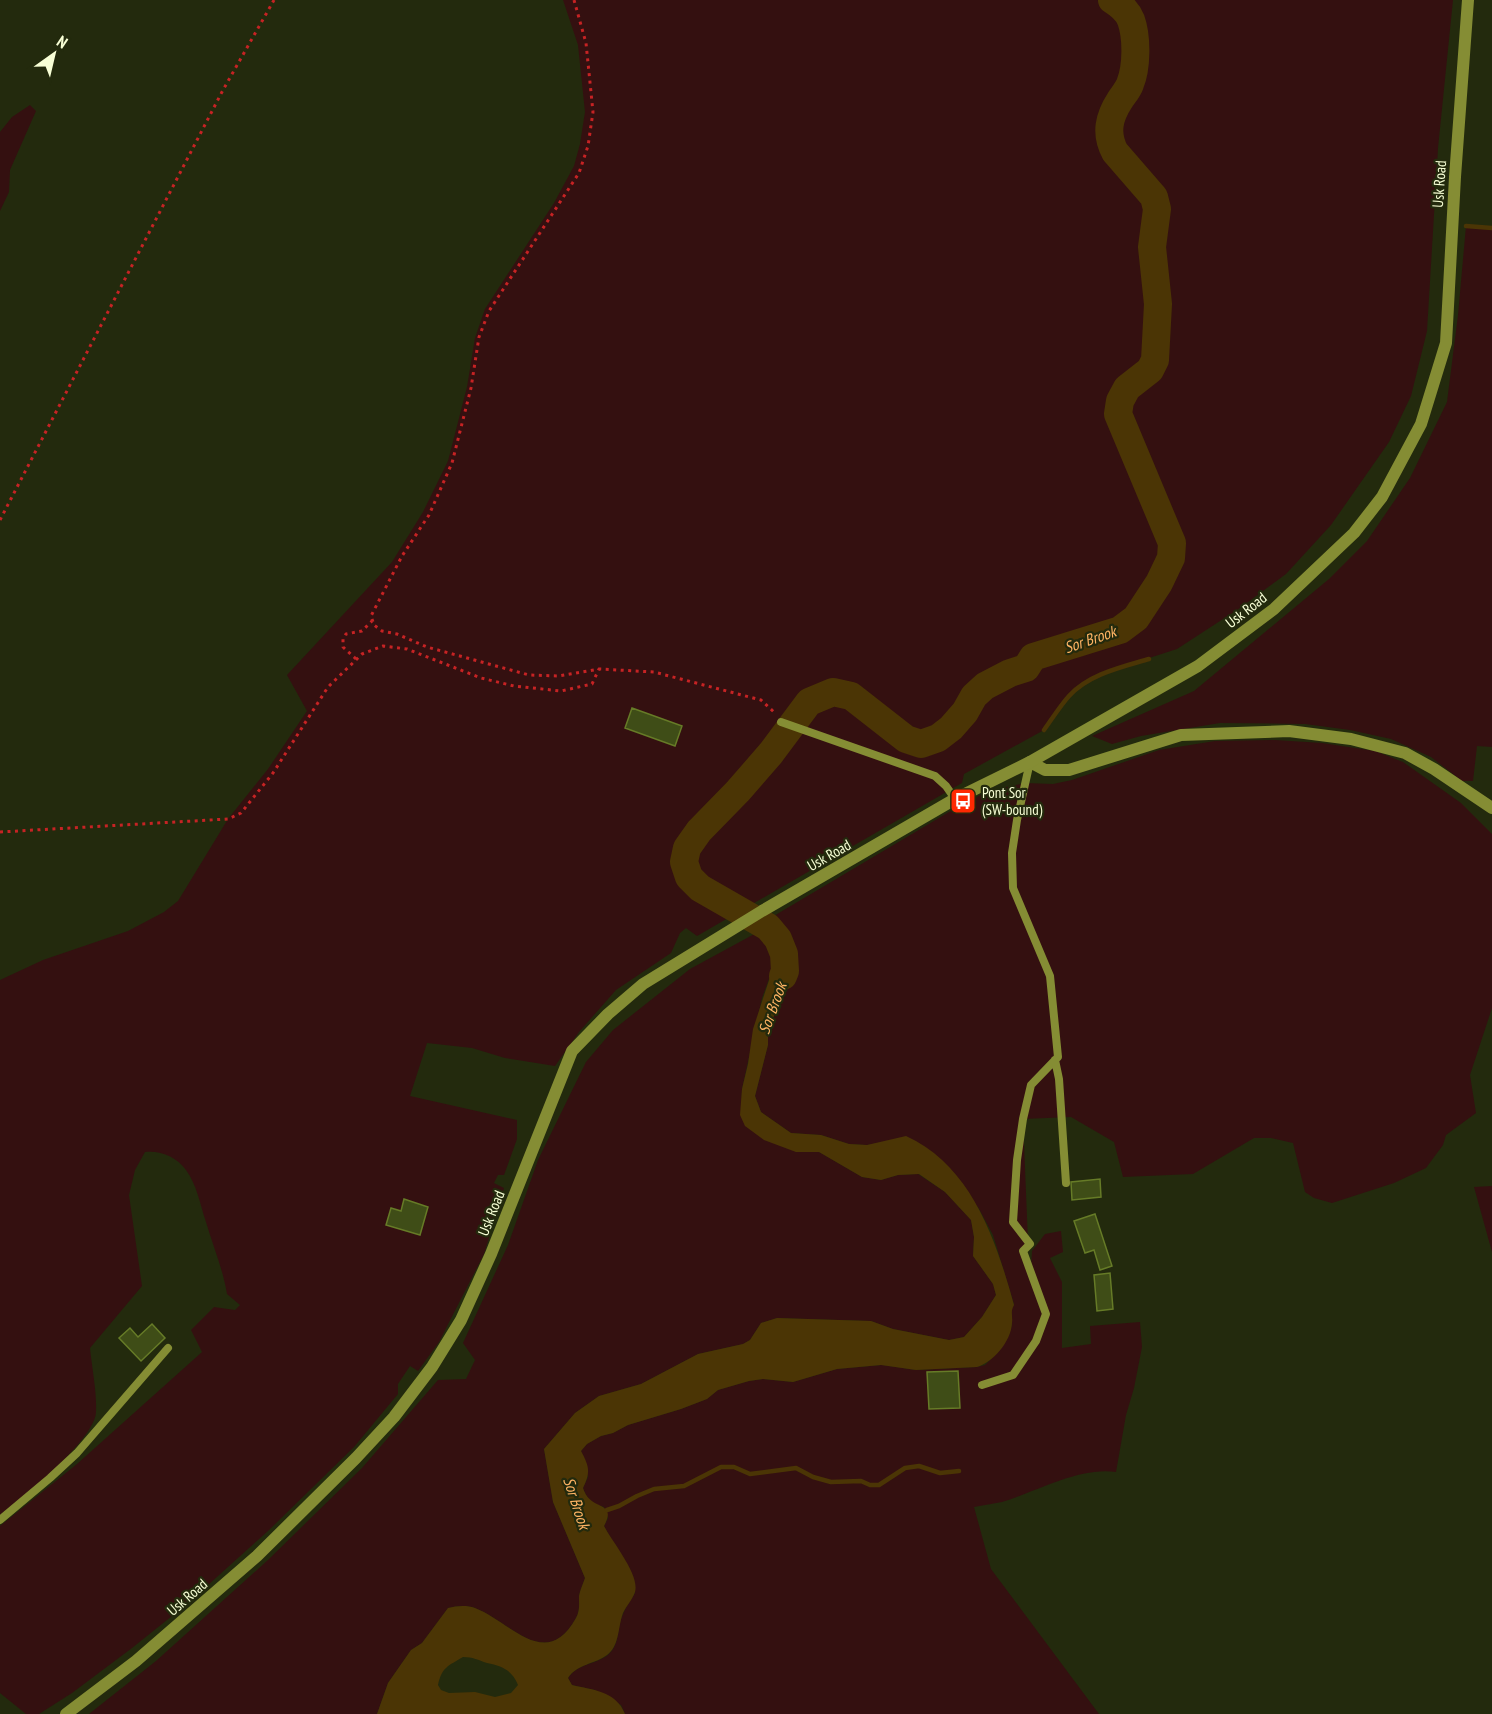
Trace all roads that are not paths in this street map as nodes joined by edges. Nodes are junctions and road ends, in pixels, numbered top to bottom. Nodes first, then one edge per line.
1 (1468, 0) edge
2 (781, 722) road end
3 (1030, 762) junction
4 (955, 799) junction
5 (1490, 810) edge
6 (1055, 1060) junction
7 (1066, 1183) dead end
8 (168, 1348) dead end
9 (982, 1385) dead end
10 (0, 1520) edge
11 (66, 1714) edge

1 - 3 street, Usk Road
2 - 4 lane
3 - 4 street, Usk Road
3 - 5 street
3 - 6 lane
4 - 11 street, Usk Road
6 - 7 lane
6 - 9 lane
8 - 10 lane

